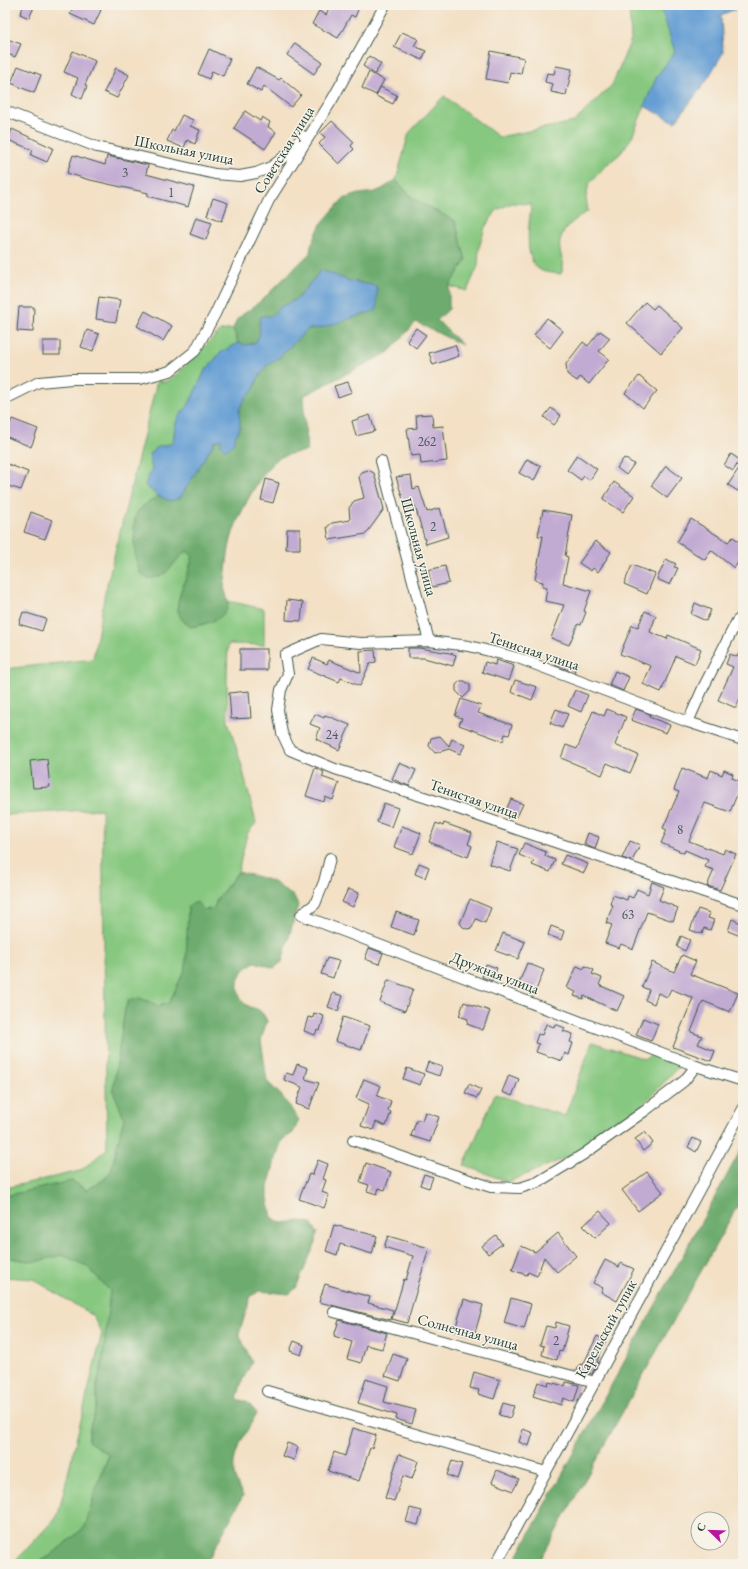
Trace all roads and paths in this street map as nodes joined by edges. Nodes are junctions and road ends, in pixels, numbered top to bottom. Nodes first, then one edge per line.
1 (385, 5) edge
2 (332, 100) junction
3 (5, 111) edge
4 (5, 399) edge
5 (381, 461) dead end
6 (743, 616) edge
7 (429, 641) junction
8 (285, 655) joint
9 (688, 722) junction
10 (743, 740) edge
11 (330, 858) dead end
12 (743, 905) edge
13 (696, 1066) junction
14 (743, 1081) edge
15 (743, 1109) edge
16 (353, 1140) dead end
17 (334, 1312) dead end
18 (595, 1382) junction
19 (267, 1391) dead end
20 (546, 1472) junction
21 (496, 1564) edge

1 - 2 street, Советская улица
2 - 3 street, Школьная улица
2 - 4 street, Советская улица
5 - 7 street, Школьная улица
6 - 9 street
7 - 8 street, Тенисная улица
7 - 9 street, Тенисная улица
8 - 12 street, Тенистая улица
9 - 10 street, Тенисная улица
11 - 13 street, Дружная улица
13 - 14 street, Дружная улица
13 - 16 street
15 - 18 street, Карельский тупик
17 - 18 street, Солнечная улица
18 - 20 street, Карельский тупик
19 - 20 street
20 - 21 street, Карельский тупик

